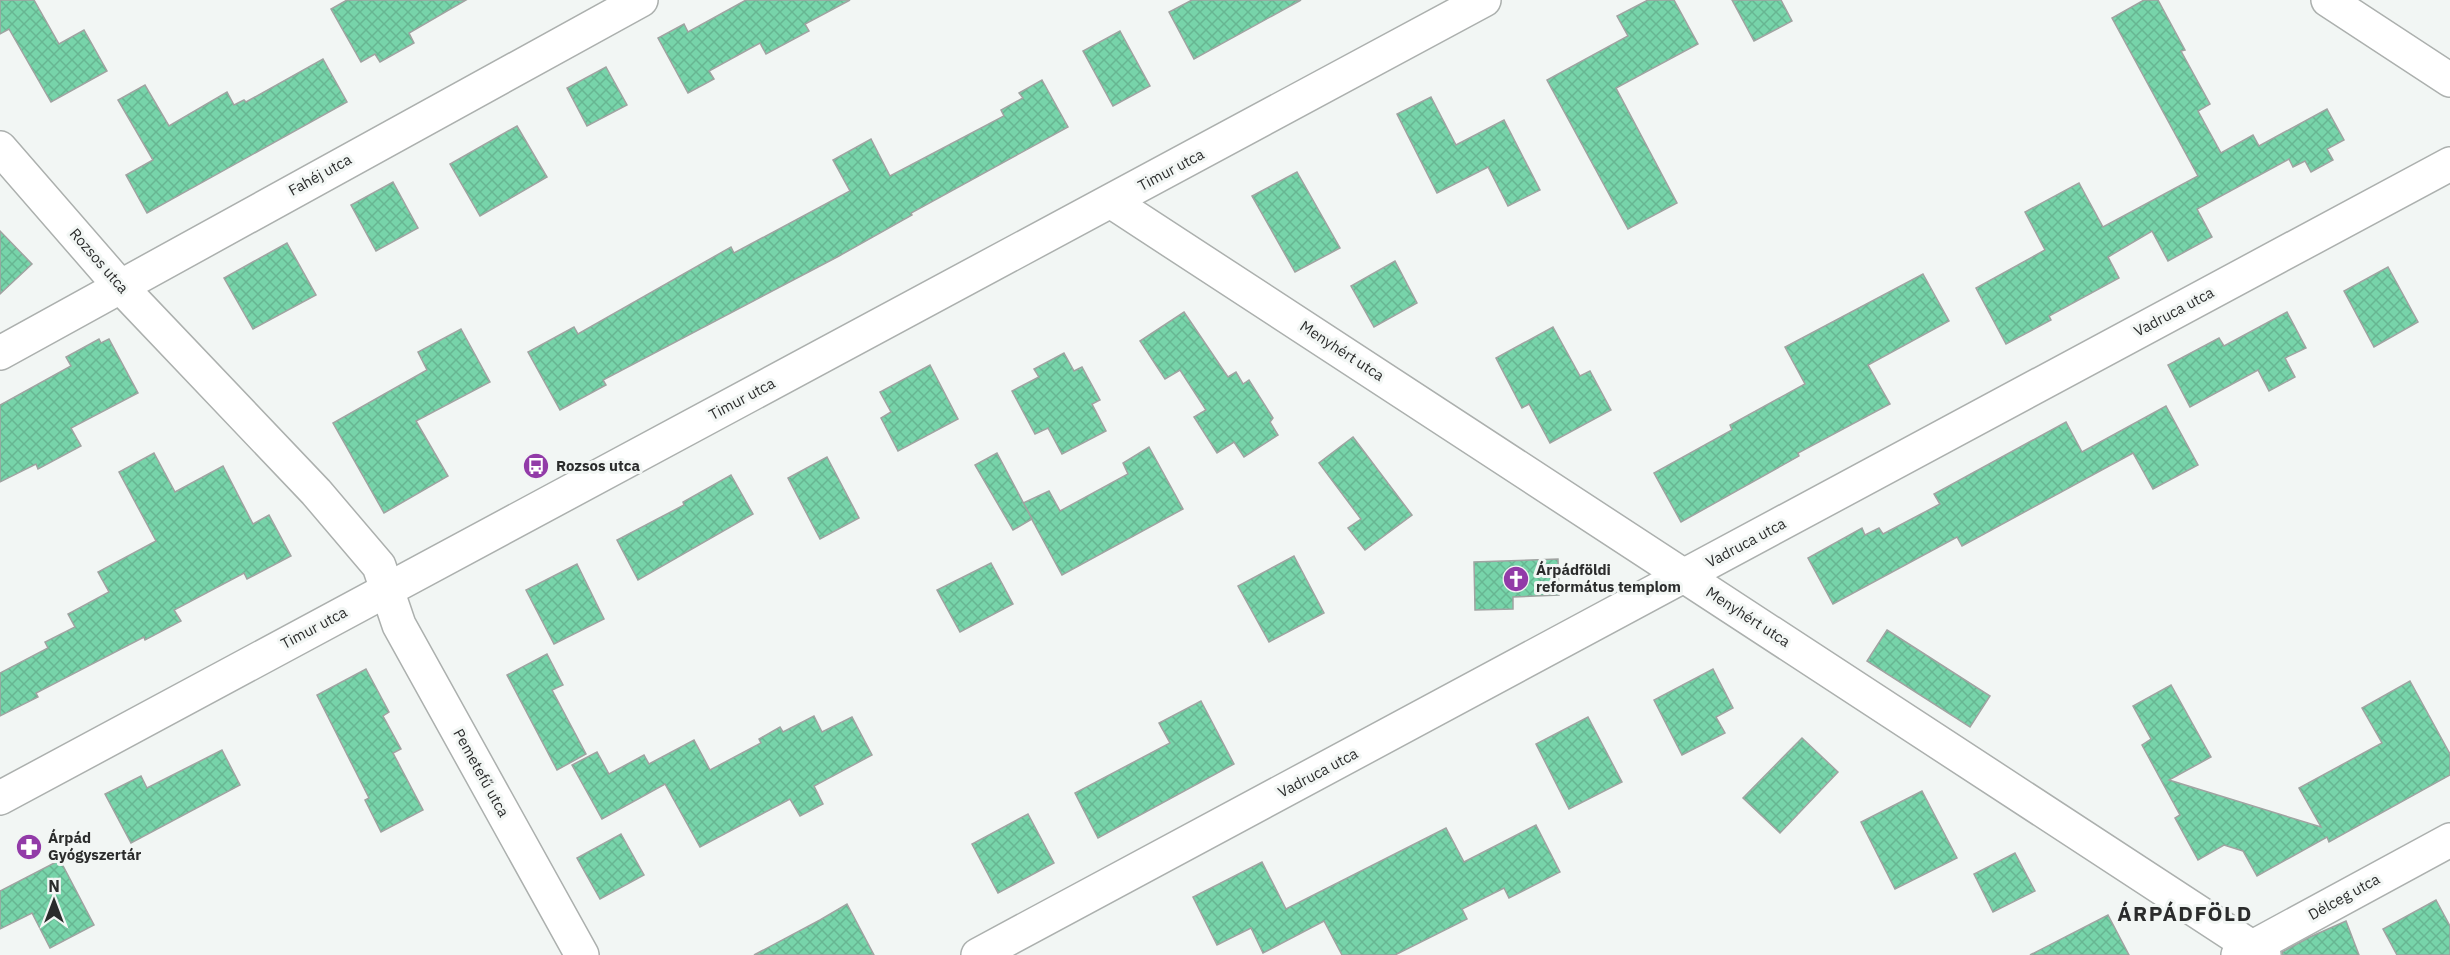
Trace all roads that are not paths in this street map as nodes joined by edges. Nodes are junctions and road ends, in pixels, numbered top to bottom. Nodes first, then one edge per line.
1 (641, 0) edge
2 (1484, 0) edge
3 (2328, 0) edge
4 (2450, 80) edge
5 (0, 148) edge
6 (2450, 164) edge
7 (1112, 202) junction
8 (119, 285) junction
9 (0, 353) edge
10 (1685, 576) junction
11 (387, 589) junction
12 (0, 798) edge
13 (2450, 840) edge
14 (2251, 952) edge
15 (582, 955) edge
16 (978, 955) edge

1 - 8 street, Fahéj utca
2 - 7 street, Timur utca
3 - 4 street
5 - 8 street, Rozsos utca
6 - 10 street, Vadruca utca
7 - 10 street, Menyhért utca
7 - 11 street, Timur utca
8 - 9 street, Fahéj utca
8 - 11 street, Rozsos utca
10 - 14 street, Menyhért utca
10 - 16 street, Vadruca utca
11 - 12 street, Timur utca
11 - 15 street, Pemetefű utca
13 - 14 street, Délceg utca

